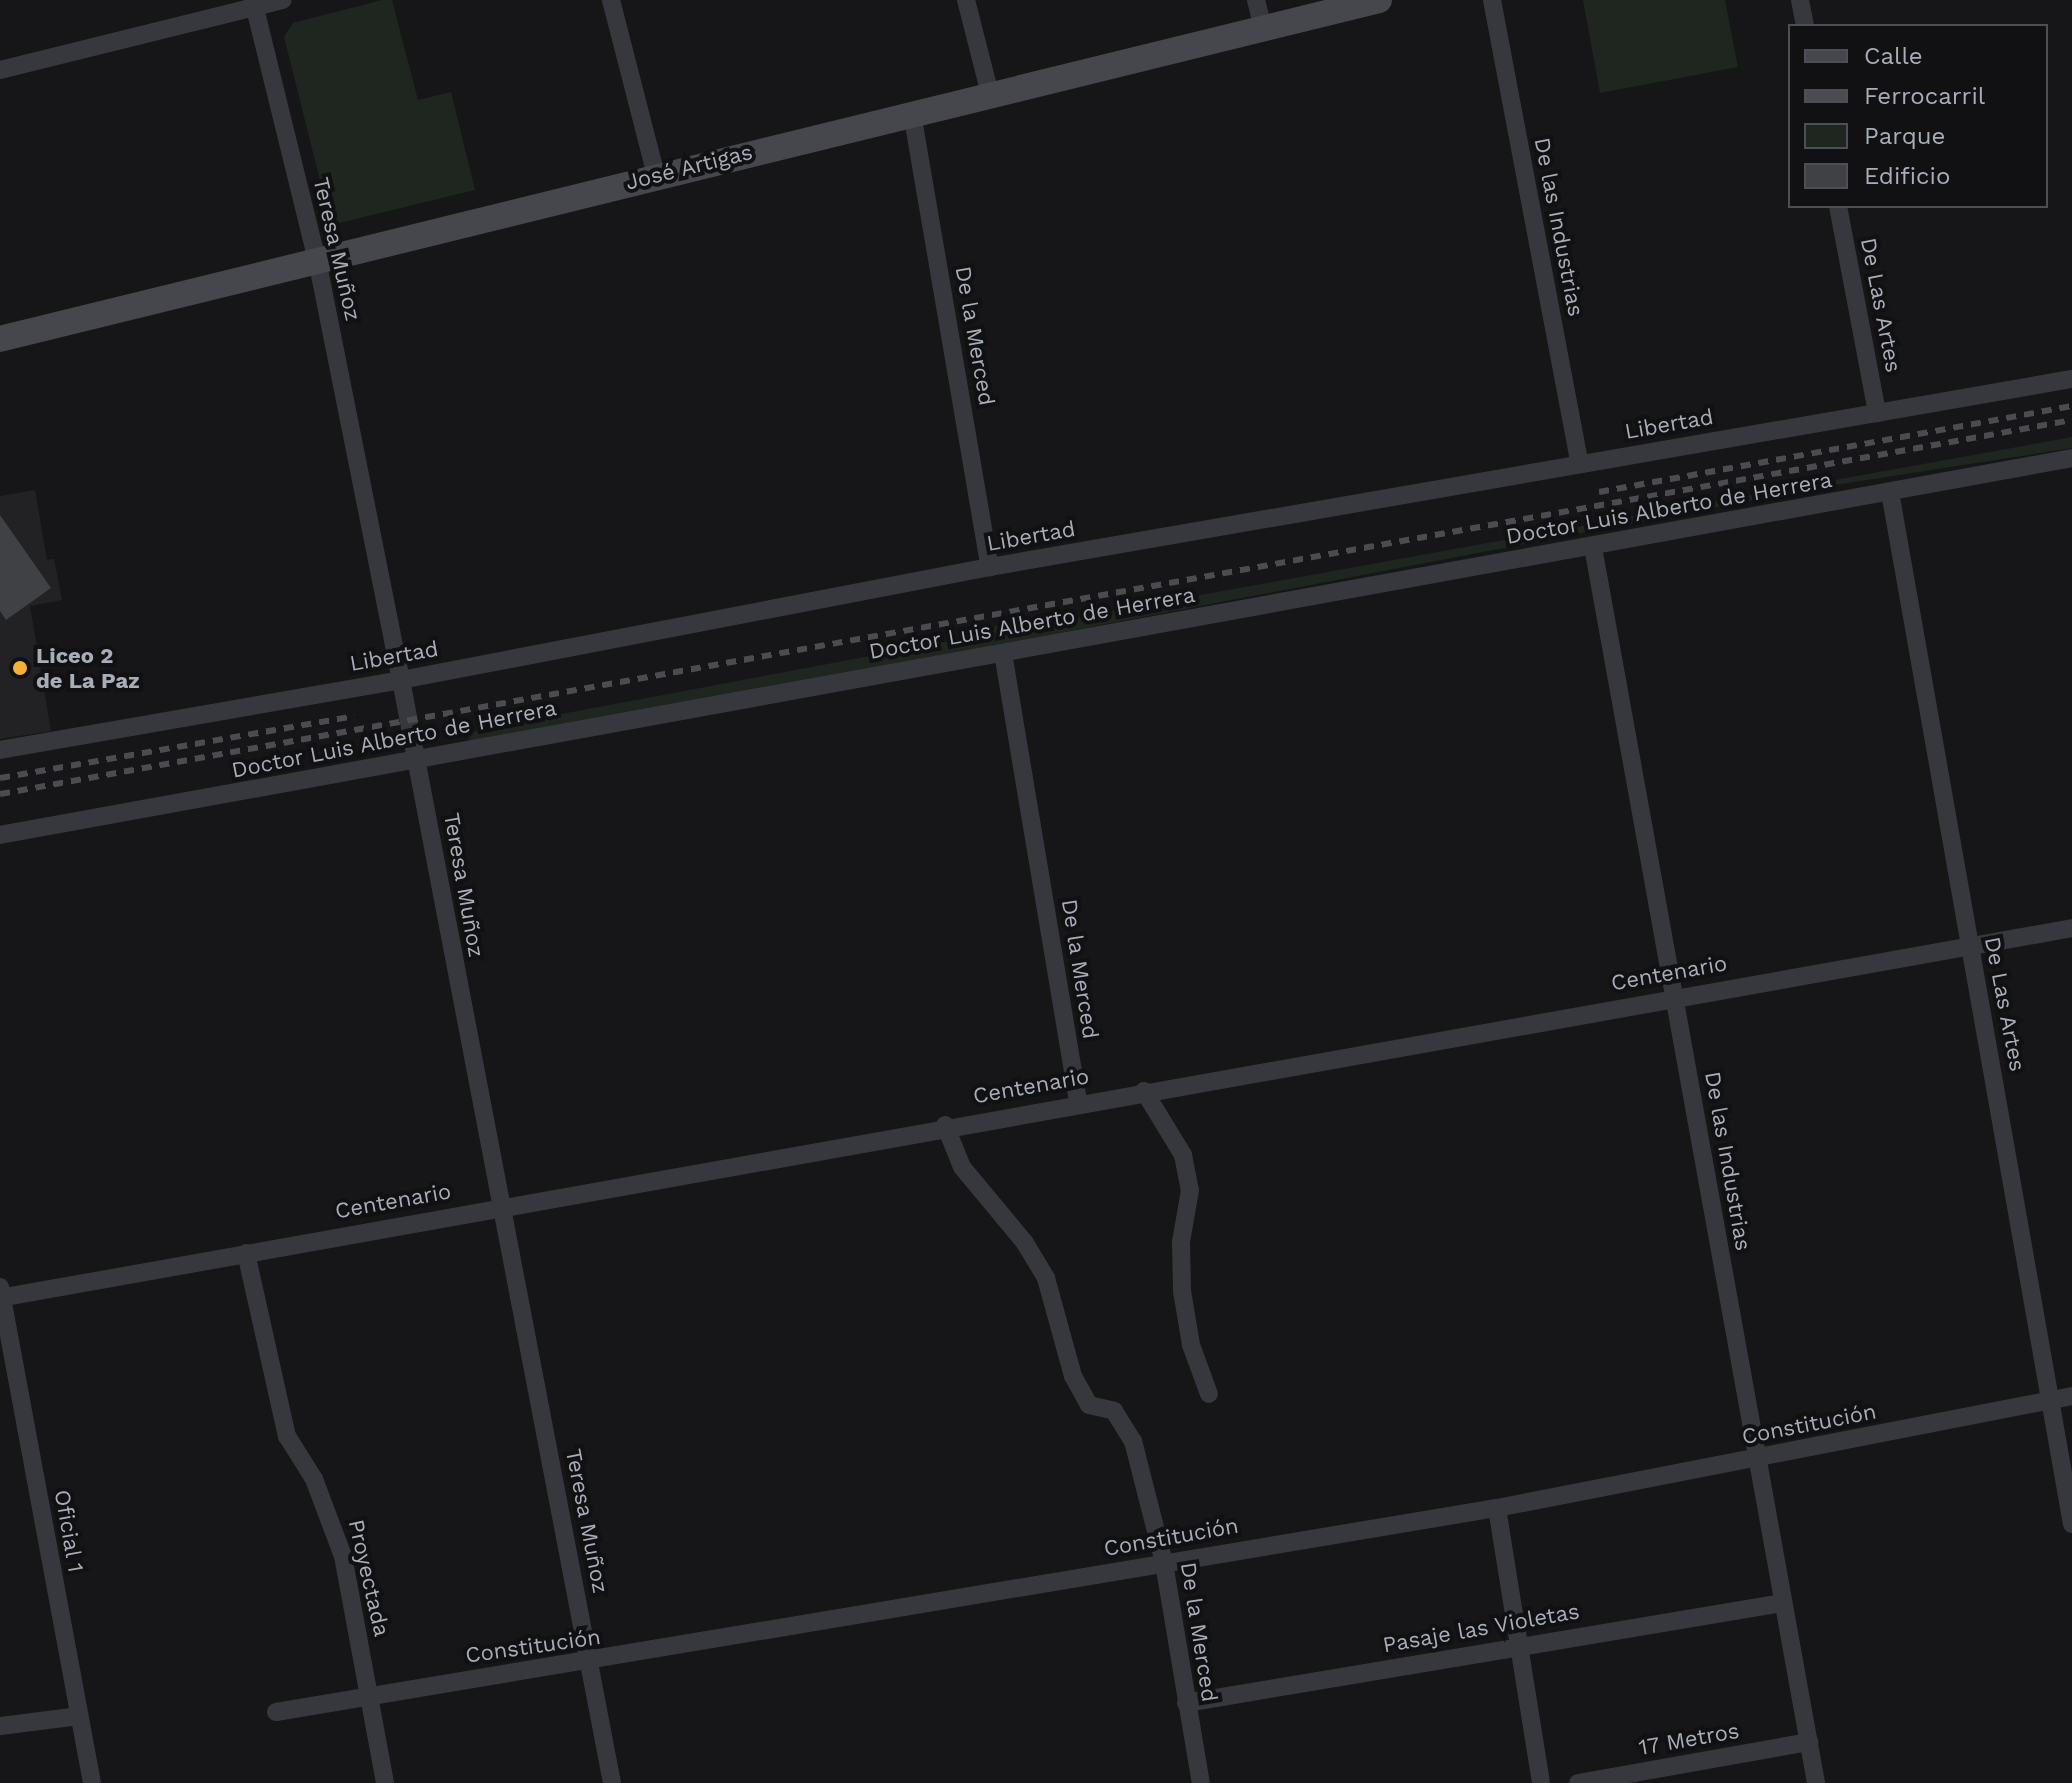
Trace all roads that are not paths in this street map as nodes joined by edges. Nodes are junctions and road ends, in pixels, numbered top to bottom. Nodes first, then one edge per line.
1 (282, 0) edge
2 (611, 0) edge
3 (966, 0) edge
4 (1256, 0) edge
5 (1379, 0) edge
6 (1492, 0) edge
7 (1800, 0) edge
8 (254, 3) edge
9 (1805, 24) edge
10 (1263, 28) junction
11 (0, 70) edge
12 (990, 94) junction
13 (912, 113) junction
14 (656, 175) junction
15 (1838, 208) edge
16 (317, 260) junction
17 (0, 339) edge
18 (2072, 379) edge
19 (1877, 413) junction
20 (2072, 458) edge
21 (1580, 464) junction
22 (1890, 492) junction
23 (1593, 547) junction
24 (990, 567) junction
25 (1003, 653) junction
26 (401, 680) junction
27 (0, 750) edge
28 (417, 761) junction
29 (0, 835) edge
30 (2072, 928) edge
31 (1969, 947) junction
32 (1675, 996) junction
33 (1144, 1091) junction
34 (1078, 1103) junction
35 (945, 1125) junction
36 (499, 1206) junction
37 (246, 1253) junction
38 (1, 1294) edge
39 (1209, 1394) dead end
40 (2072, 1396) edge
41 (2051, 1400) junction
42 (1757, 1458) junction
43 (1497, 1508) junction
44 (2072, 1524) edge
45 (1164, 1563) junction
46 (1783, 1603) junction
47 (1520, 1645) junction
48 (591, 1663) junction
49 (369, 1694) junction
50 (1186, 1703) junction
51 (276, 1712) dead end
52 (79, 1716) junction
53 (0, 1726) edge
54 (1809, 1742) junction
55 (92, 1783) edge
56 (385, 1783) edge
57 (612, 1783) edge
58 (1201, 1783) edge
59 (1541, 1783) edge
60 (1578, 1783) edge
61 (1816, 1783) edge

1 - 8 street
2 - 14 street
3 - 12 street
4 - 10 street
5 - 10 street, José Artigas
6 - 21 street, De las Industrias
7 - 9 street
8 - 11 street
8 - 16 street, Teresa Muñoz
10 - 12 street, José Artigas
12 - 13 street, José Artigas
13 - 14 street, José Artigas
13 - 24 street, De la Merced
14 - 16 street, José Artigas
15 - 19 street, De Las Artes
16 - 17 street, José Artigas
16 - 26 street, Teresa Muñoz
18 - 19 street, Libertad
19 - 21 street, Libertad
20 - 22 street, Doctor Luis Alberto de Herrera
21 - 24 street, Libertad
22 - 23 street, Doctor Luis Alberto de Herrera
22 - 31 street, De Las Artes
23 - 25 street, Doctor Luis Alberto de Herrera
23 - 32 street, De las Industrias
24 - 26 street, Libertad
25 - 28 street, Doctor Luis Alberto de Herrera
25 - 34 street, De la Merced
26 - 27 street, Libertad
26 - 28 street, Teresa Muñoz
28 - 29 street, Doctor Luis Alberto de Herrera
28 - 36 street, Teresa Muñoz
30 - 31 street, Centenario
31 - 32 street, Centenario
31 - 41 street, De Las Artes
32 - 33 street, Centenario
32 - 42 street, De las Industrias
33 - 34 street, Centenario
33 - 39 street
34 - 35 street, Centenario
35 - 36 street, Centenario
35 - 45 street, De la Merced
36 - 37 street, Centenario
36 - 48 street, Teresa Muñoz
37 - 38 street, Centenario
37 - 49 street, Proyectada
38 - 52 street, Oficial 1
40 - 41 street, Constitución
41 - 42 street, Constitución
41 - 44 street, De Las Artes
42 - 43 street, Constitución
42 - 46 street, De las Industrias
43 - 45 street, Constitución
43 - 47 street
45 - 48 street, Constitución
45 - 50 street, De la Merced
46 - 47 street, Pasaje las Violetas
46 - 54 street, De las Industrias
47 - 50 street, Pasaje las Violetas
47 - 59 street
48 - 49 street, Constitución
48 - 57 street, Teresa Muñoz
49 - 51 street, Constitución
49 - 56 street, Proyectada
50 - 58 street, De la Merced
52 - 53 street
52 - 55 street, Oficial 1
54 - 60 street, 17 Metros
54 - 61 street, De las Industrias

